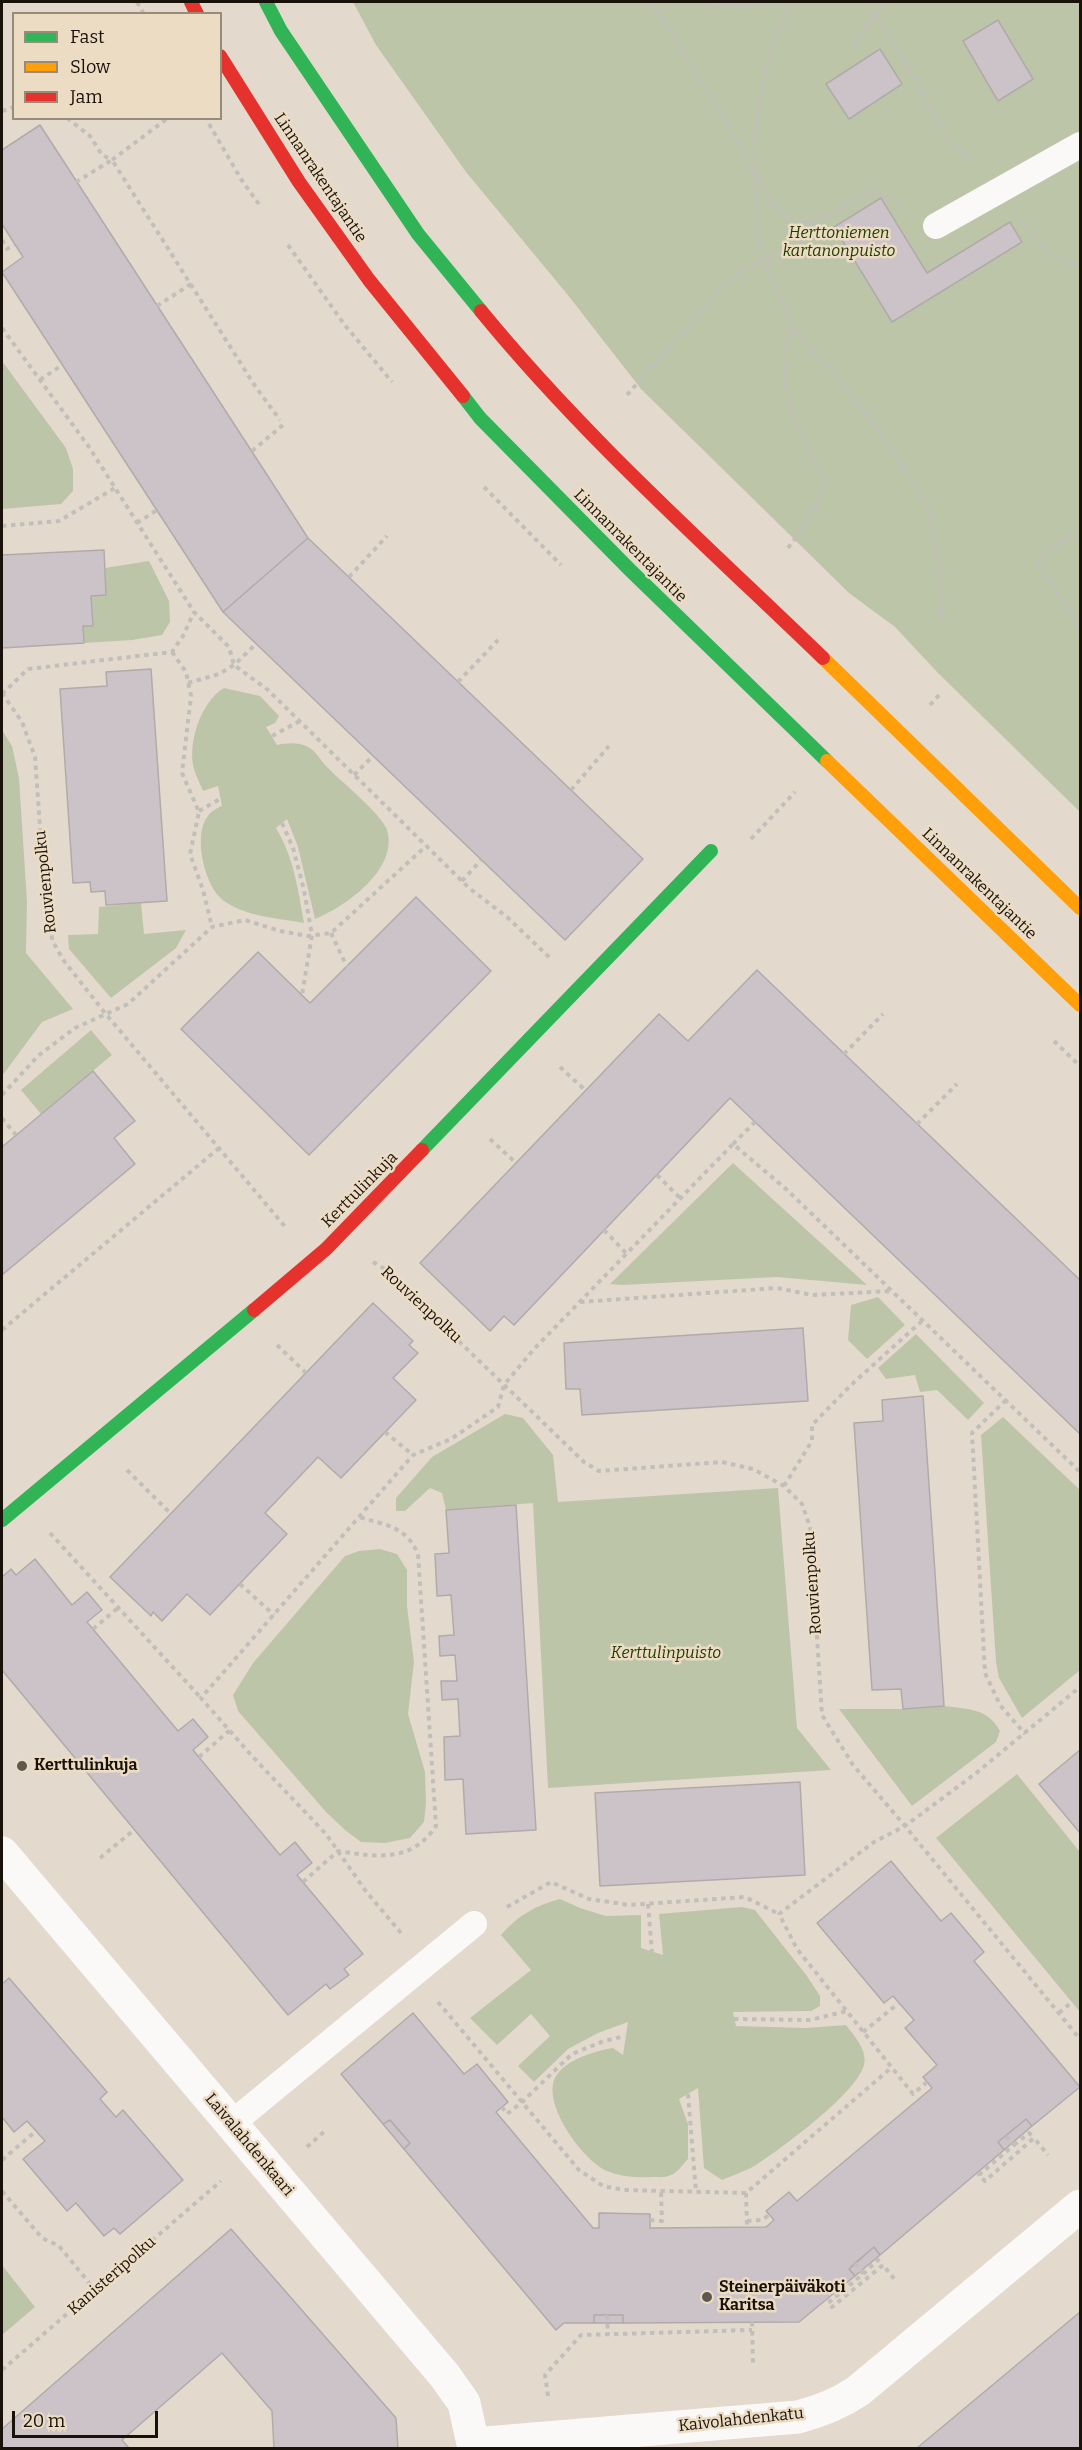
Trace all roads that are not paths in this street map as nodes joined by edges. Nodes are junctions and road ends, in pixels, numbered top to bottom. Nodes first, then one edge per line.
1 (266, 2) edge
2 (222, 59) edge
3 (1080, 145) edge
4 (936, 226) road end
5 (711, 851) dead end
6 (1080, 908) edge
7 (1080, 1005) edge
8 (2, 1520) edge
9 (2, 1853) edge
10 (474, 1924) road end
11 (231, 2124) junction
12 (1080, 2206) edge
13 (474, 2446) edge

1 - 6 main road
2 - 7 main road, Linnanrakentajantie
3 - 4 lane
5 - 8 main road, Kerttulinkuja
9 - 11 street, Laivalahdenkaari
10 - 11 lane
11 - 13 street, Laivalahdenkaari
12 - 13 street, Kaivolahdenkatu

